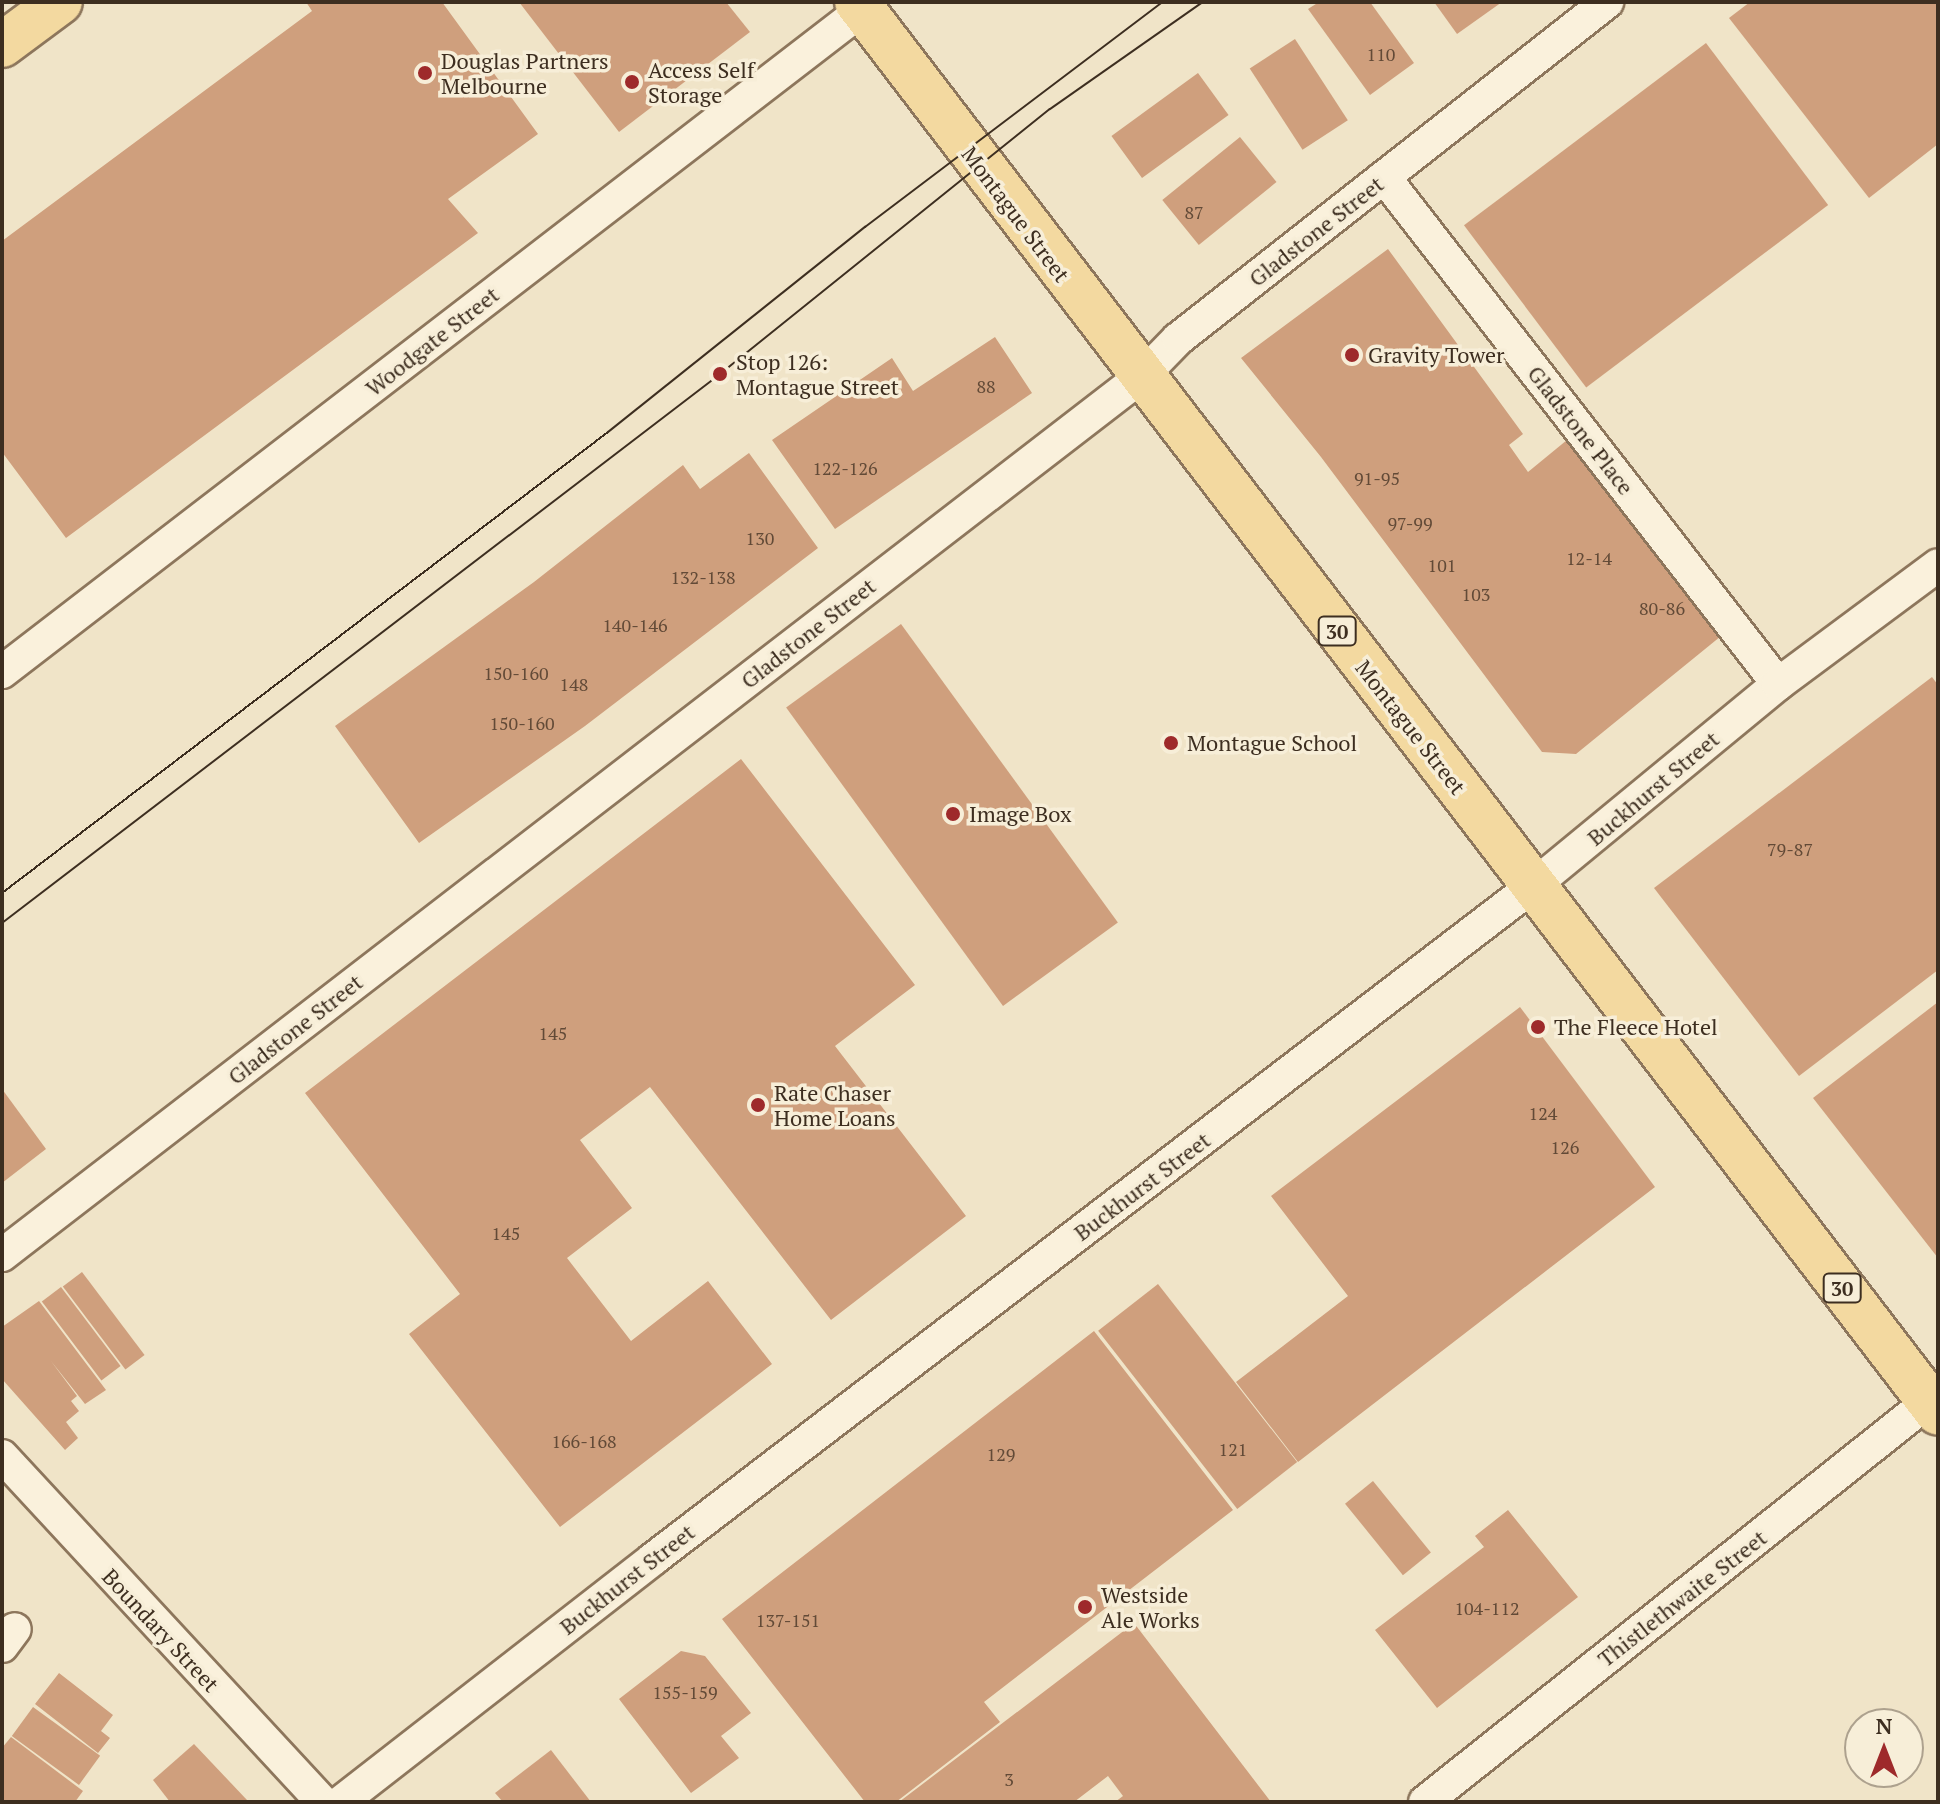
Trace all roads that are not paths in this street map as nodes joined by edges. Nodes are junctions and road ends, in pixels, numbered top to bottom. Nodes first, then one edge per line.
1 (60, 2) edge
2 (1607, 2) edge
3 (859, 6) edge
4 (2, 45) edge
5 (1384, 177) junction
6 (1142, 376) junction
7 (1938, 565) edge
8 (2, 672) edge
9 (1778, 684) junction
10 (1533, 886) junction
11 (2, 1255) edge
12 (1935, 1403) edge
13 (2, 1456) edge
14 (322, 1802) edge
15 (341, 1802) edge
16 (1425, 1802) edge

1 - 4 main road
2 - 5 street, Gladstone Street
3 - 6 main road, Montague Street / 30
3 - 8 street, Woodgate Street
5 - 6 street, Gladstone Street
5 - 9 street, Gladstone Place
6 - 10 main road, Montague Street / 30
6 - 11 street, Gladstone Street
7 - 9 street, Buckhurst Street
9 - 10 street, Buckhurst Street
10 - 12 main road, Montague Street / 30
10 - 15 street, Buckhurst Street
12 - 16 street, Thistlethwaite Street
13 - 14 street, Boundary Street

